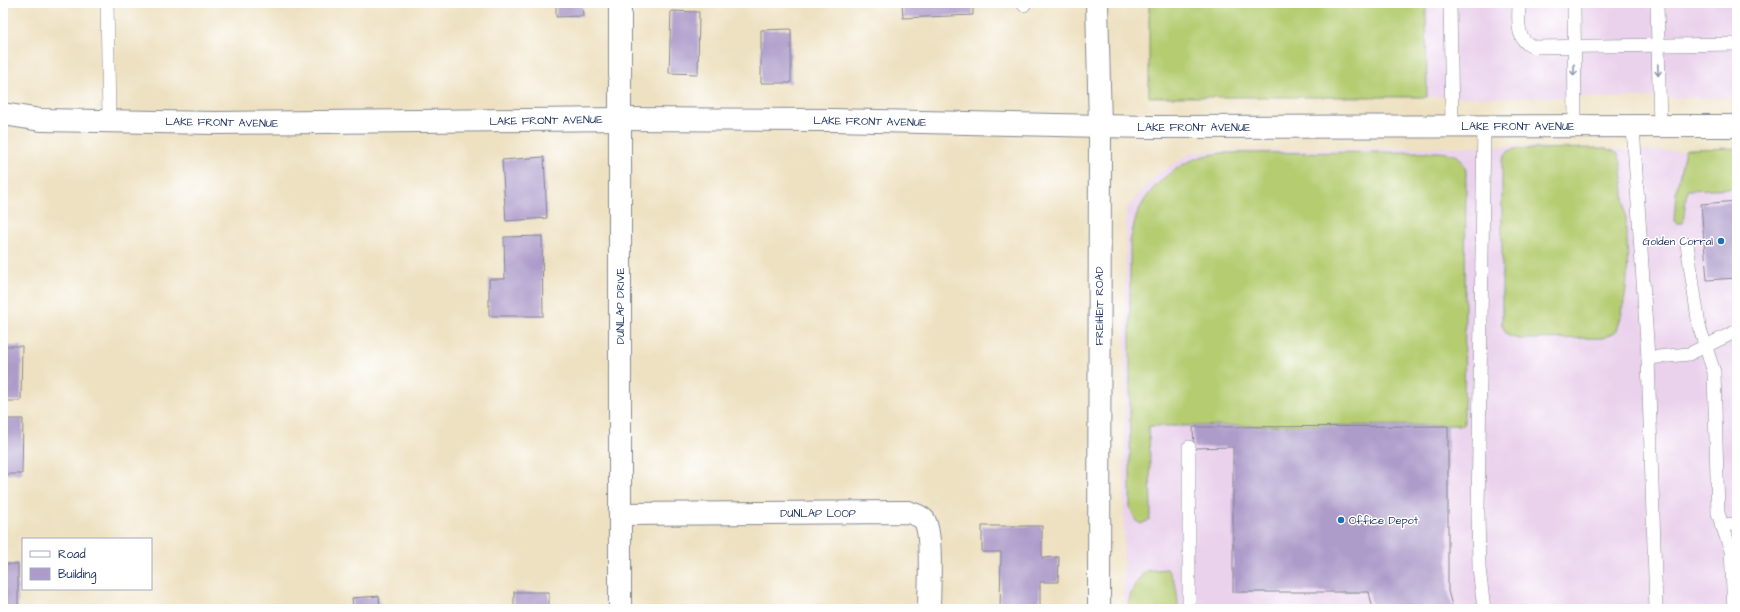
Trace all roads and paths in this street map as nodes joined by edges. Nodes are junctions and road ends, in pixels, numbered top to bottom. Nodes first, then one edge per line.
1 (107, 3) edge
2 (620, 3) edge
3 (1097, 3) edge
4 (1450, 3) edge
5 (1519, 3) edge
6 (1574, 3) edge
7 (1656, 3) edge
8 (1737, 44) edge
9 (1658, 45) junction
10 (1574, 46) junction
11 (3, 114) edge
12 (620, 118) junction
13 (110, 120) junction
14 (1100, 126) junction
15 (1452, 126) junction
16 (1484, 126) junction
17 (1737, 126) edge
18 (1575, 127) junction
19 (1634, 127) junction
20 (1660, 127) junction
21 (1687, 244) dead end
22 (1737, 331) edge
23 (1706, 347) junction
24 (1648, 358) junction
25 (1189, 447) dead end
26 (620, 514) junction
27 (1737, 524) edge
28 (1721, 525) junction
29 (620, 609) edge
30 (929, 609) edge
31 (1099, 609) edge
32 (1189, 609) edge
33 (1484, 609) edge
34 (1656, 609) edge
35 (1734, 609) edge

1 - 13 lane
2 - 12 street, DUNLAP DRIVE
3 - 14 street, FREIHEIT ROAD
4 - 15 lane
5 - 10 lane
6 - 10 lane
7 - 9 lane
8 - 9 lane
9 - 10 lane
9 -> 20 lane
10 -> 18 lane
11 - 13 street, LAKE FRONT AVENUE
12 - 13 street, LAKE FRONT AVENUE
12 - 14 street, LAKE FRONT AVENUE
12 - 26 street, DUNLAP DRIVE
14 - 15 street, LAKE FRONT AVENUE
14 - 31 street, FREIHEIT ROAD
15 - 16 street, LAKE FRONT AVENUE
16 - 18 street, LAKE FRONT AVENUE
16 - 33 lane
17 - 20 street, LAKE FRONT AVENUE
18 - 19 street, LAKE FRONT AVENUE
19 - 20 street, LAKE FRONT AVENUE
19 - 24 lane
21 - 23 lane
22 - 23 lane
23 - 24 lane
23 - 28 lane
24 - 34 lane
25 - 32 lane
26 - 29 street, DUNLAP DRIVE
26 - 30 street, DUNLAP LOOP
27 - 28 lane
28 - 35 lane

